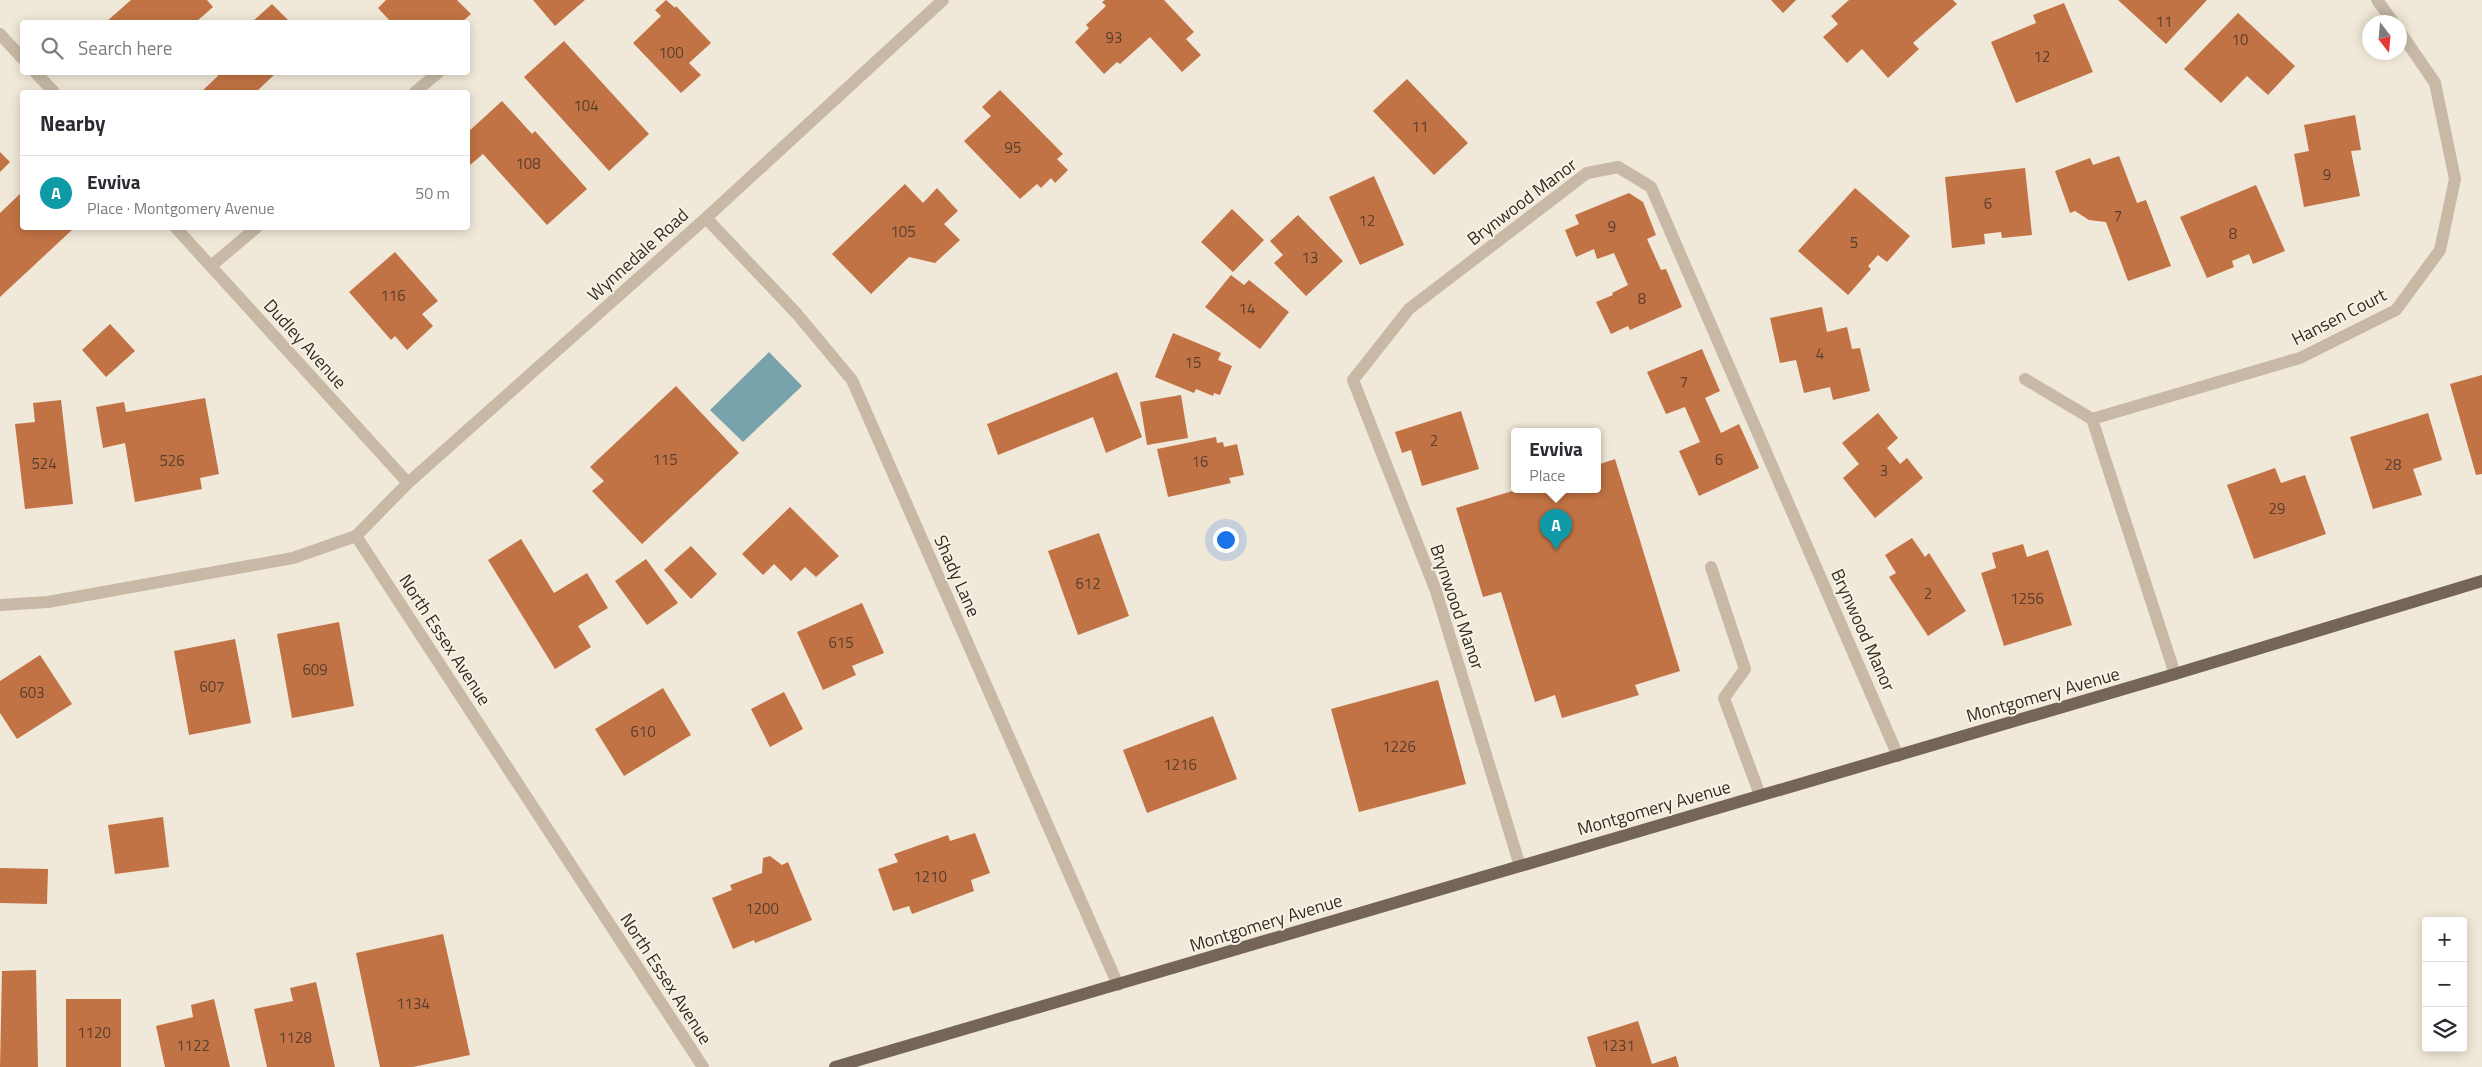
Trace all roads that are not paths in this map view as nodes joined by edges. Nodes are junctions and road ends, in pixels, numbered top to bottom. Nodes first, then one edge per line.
1 (943, 0) edge
2 (2377, 0) edge
3 (2388, 15) edge
4 (0, 34) edge
5 (2407, 42) edge
6 (20, 56) edge
7 (38, 75) edge
8 (436, 75) edge
9 (52, 90) edge
10 (418, 90) edge
11 (706, 218) junction
12 (178, 230) edge
13 (254, 230) edge
14 (211, 266) junction
15 (2025, 379) dead end
16 (2092, 419) junction
17 (408, 483) junction
18 (356, 536) junction
19 (1712, 567) dead end
20 (2482, 581) edge
21 (0, 605) edge
22 (2175, 674) junction
23 (1898, 756) junction
24 (1760, 795) junction
25 (1520, 866) junction
26 (1118, 985) junction
27 (702, 1067) edge
28 (835, 1067) edge

1 - 11 street, Wynnedale Road
2 - 3 street
4 - 6 street
5 - 16 street, Hansen Court
7 - 9 street
8 - 10 street
11 - 17 street, Wynnedale Road
11 - 26 street, Shady Lane
12 - 14 street, Dudley Avenue
13 - 14 street
14 - 17 street, Dudley Avenue
15 - 16 street
16 - 22 street
17 - 18 street, Wynnedale Road
18 - 21 street
18 - 27 street, North Essex Avenue
19 - 24 street
20 - 22 main road, Montgomery Avenue
22 - 23 main road, Montgomery Avenue
23 - 24 main road, Montgomery Avenue
23 - 25 street, Brynwood Manor
24 - 25 main road, Montgomery Avenue
25 - 26 main road, Montgomery Avenue
26 - 28 main road, Montgomery Avenue

